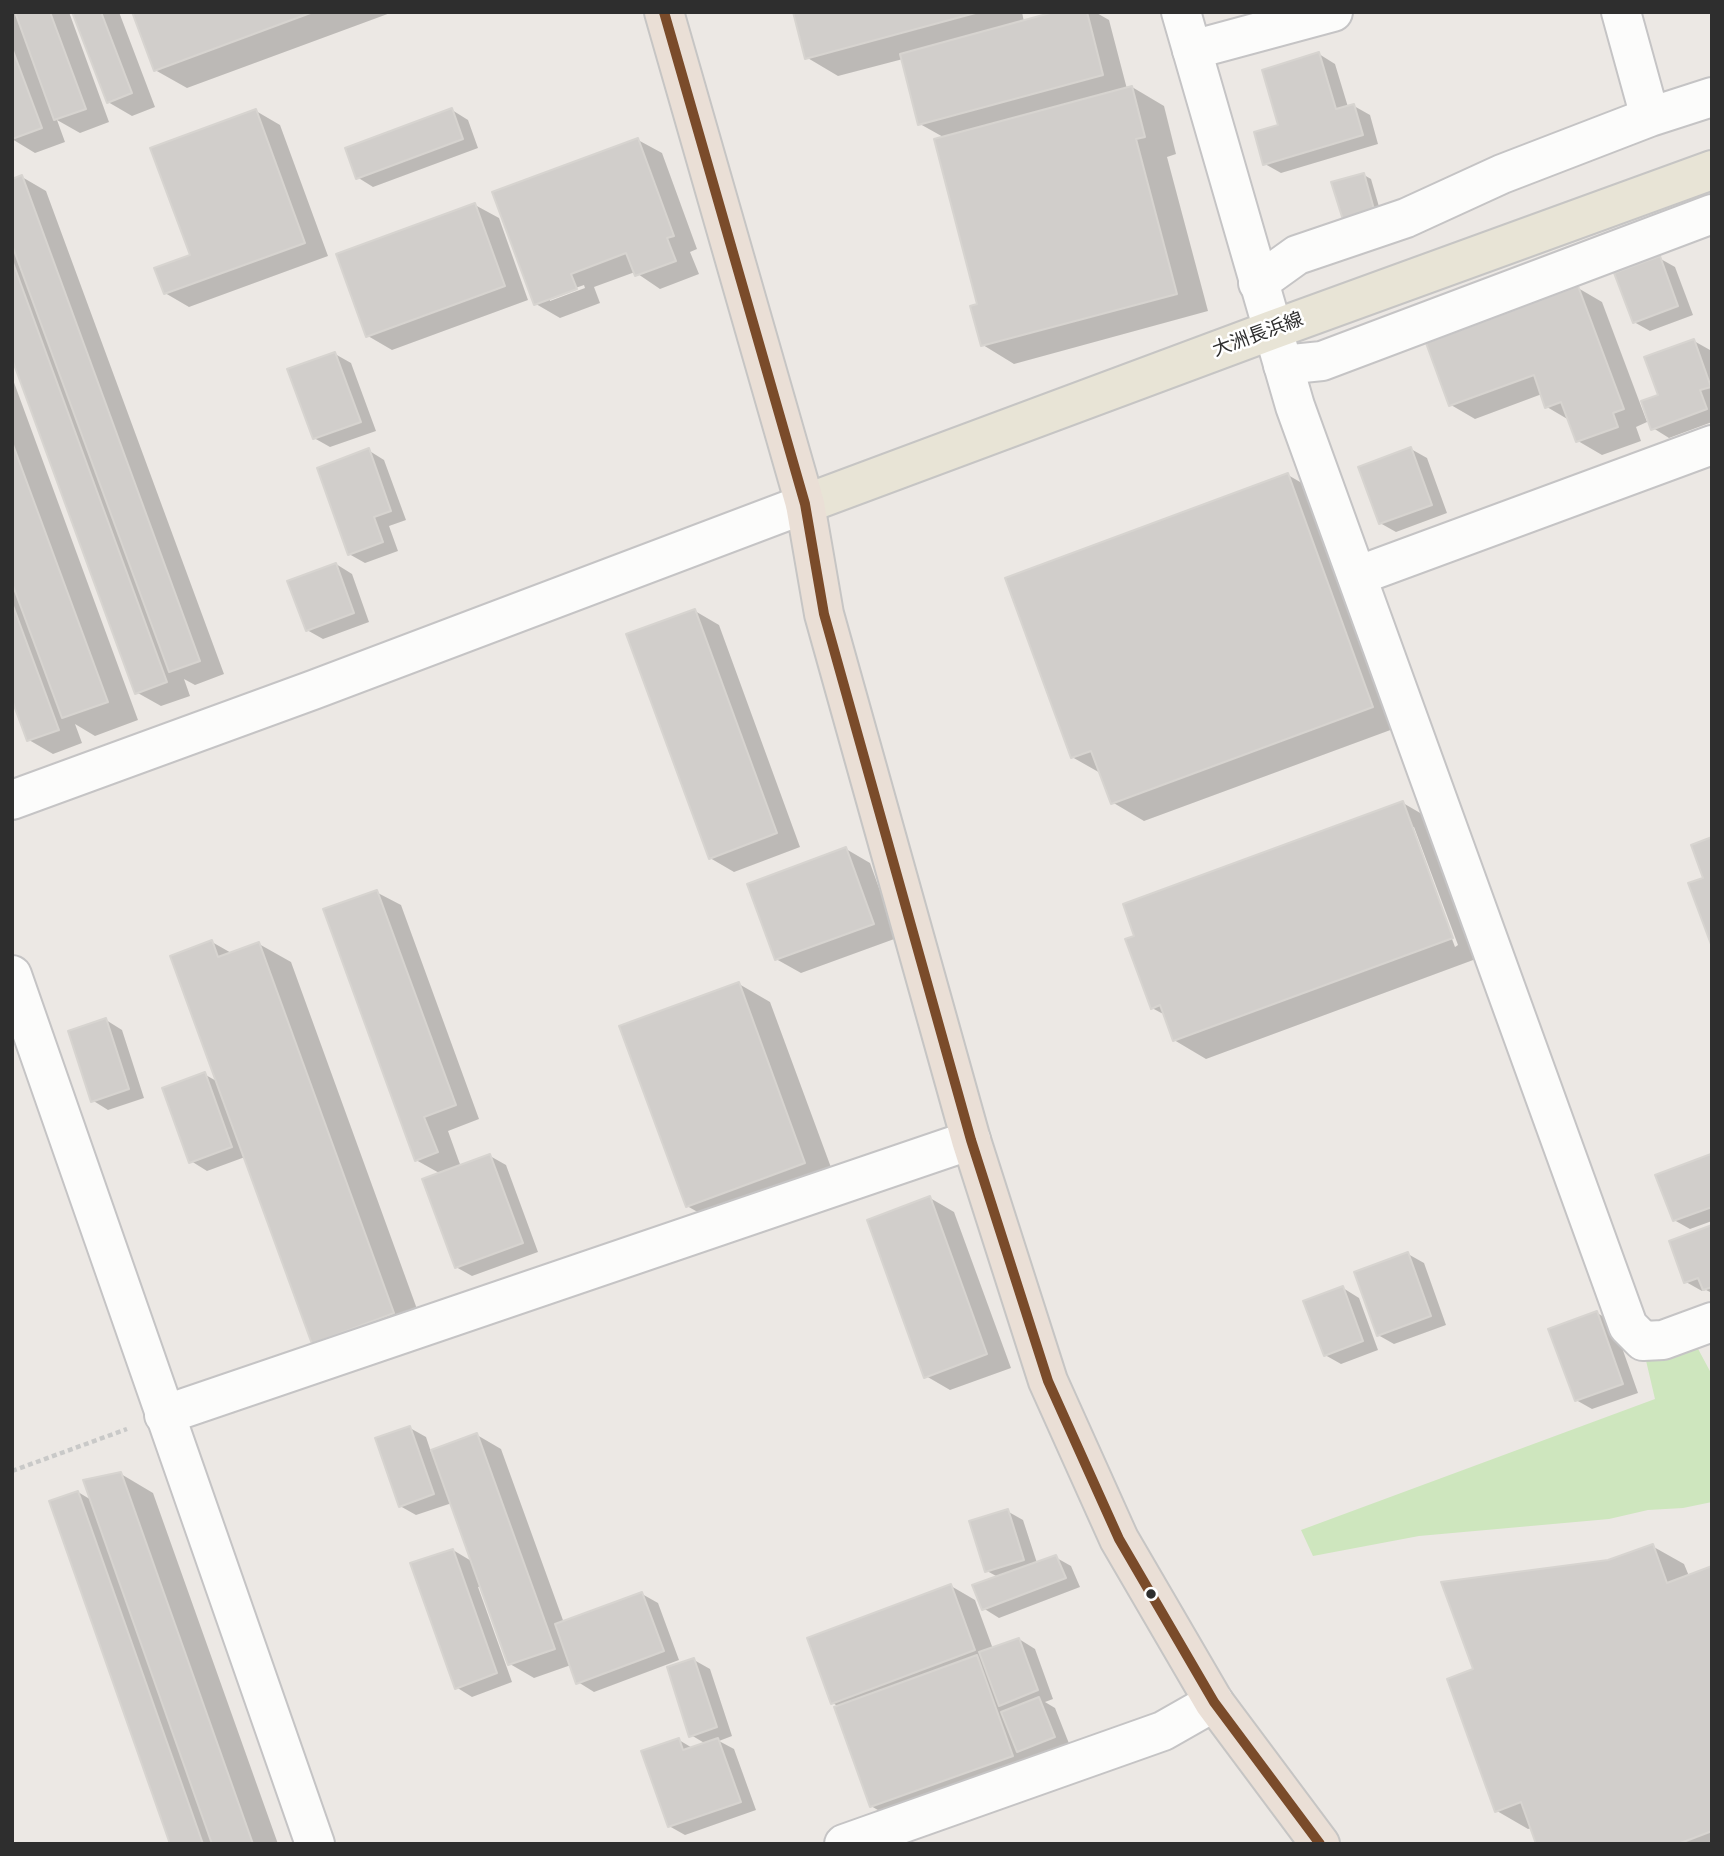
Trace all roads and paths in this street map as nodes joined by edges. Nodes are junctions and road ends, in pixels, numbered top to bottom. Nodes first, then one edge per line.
1 (664, 12) edge
2 (1181, 12) edge
3 (1333, 12) edge
4 (1621, 12) edge
5 (1192, 50) junction
6 (1712, 97) edge
7 (1650, 117) junction
8 (1712, 170) edge
9 (1712, 214) edge
10 (1258, 283) junction
11 (1277, 347) junction
12 (1712, 445) edge
13 (805, 504) junction
14 (1357, 576) junction
15 (12, 800) edge
16 (12, 975) edge
17 (971, 1140) junction
18 (1712, 1322) edge
19 (164, 1415) junction
20 (12, 1471) edge
21 (1214, 1702) junction
22 (315, 1844) edge
23 (844, 1844) edge
24 (1320, 1844) edge

1 - 13 highway
2 - 5 street
3 - 5 street
4 - 7 street
5 - 10 street
6 - 7 street
7 - 10 street
8 - 11 main road, 大洲長浜線
9 - 11 street
10 - 11 street
11 - 13 main road, 大洲長浜線
11 - 14 street
12 - 14 street
13 - 15 street
13 - 17 highway
14 - 18 street
16 - 19 street
17 - 19 street
17 - 21 highway
19 - 20 path
19 - 22 street
21 - 23 street
21 - 24 highway

